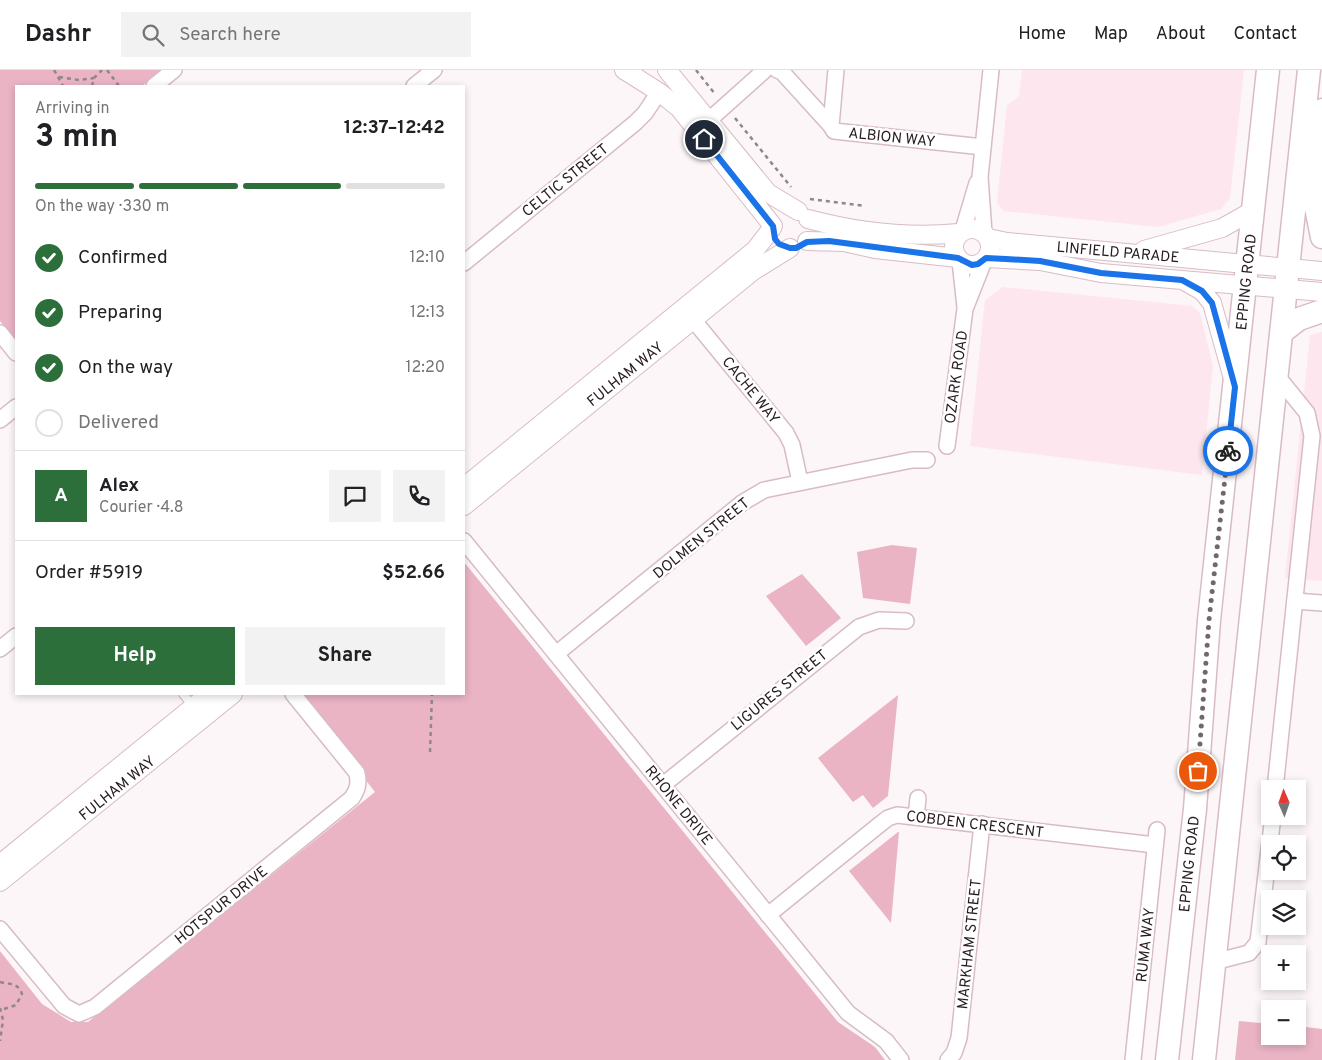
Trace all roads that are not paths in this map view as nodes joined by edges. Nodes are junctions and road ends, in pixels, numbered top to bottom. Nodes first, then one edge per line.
1 (174, 70) edge
2 (434, 70) edge
3 (624, 70) edge
4 (667, 70) edge
5 (765, 70) edge
6 (777, 70) edge
7 (836, 70) edge
8 (990, 70) edge
9 (1268, 70) edge
10 (1309, 70) edge
11 (155, 85) edge
12 (415, 85) edge
13 (659, 92) junction
14 (1322, 110) edge
15 (708, 121) junction
16 (831, 126) junction
17 (983, 147) junction
18 (1320, 162) edge
19 (1298, 176) junction
20 (980, 177) junction
21 (805, 209) junction
22 (1254, 210) junction
23 (772, 227) junction
24 (961, 232) junction
25 (986, 235) junction
26 (1322, 237) edge
27 (807, 242) junction
28 (790, 248) junction
29 (1134, 253) junction
30 (959, 260) junction
31 (985, 260) junction
32 (465, 262) edge
33 (1288, 266) junction
34 (1322, 271) edge
35 (1247, 274) junction
36 (1182, 280) junction
37 (1286, 289) junction
38 (1322, 292) edge
39 (965, 309) junction
40 (1322, 311) edge
41 (688, 313) junction
42 (1282, 332) junction
43 (0, 333) edge
44 (15, 351) edge
45 (1277, 376) junction
46 (1235, 387) junction
47 (15, 408) edge
48 (0, 420) edge
49 (947, 446) dead end
50 (927, 460) dead end
51 (800, 482) junction
52 (465, 486) edge
53 (465, 505) edge
54 (465, 542) edge
55 (1295, 601) junction
56 (1322, 603) edge
57 (906, 621) dead end
58 (15, 637) edge
59 (0, 649) edge
60 (556, 654) junction
61 (206, 695) edge
62 (232, 695) edge
63 (294, 695) edge
64 (188, 700) edge
65 (1276, 780) edge
66 (663, 785) junction
67 (918, 798) dead end
68 (916, 817) junction
69 (982, 824) junction
70 (1272, 825) edge
71 (1157, 830) dead end
72 (1155, 845) junction
73 (0, 864) edge
74 (0, 882) edge
75 (768, 915) junction
76 (0, 929) edge
77 (1214, 962) junction
78 (901, 1060) edge
79 (948, 1060) edge
80 (1133, 1060) edge
81 (1167, 1060) edge
82 (1204, 1060) edge

1 - 11 street
2 - 12 street
3 - 13 street
4 - 15 street
5 - 15 street
6 - 16 street
7 - 16 street, ALBION WAY
8 - 17 street
9 - 22 main road, EPPING ROAD
10 - 19 main road
13 - 23 street
13 - 32 street, CELTIC STREET
14 - 18 main road
15 - 21 street
16 - 17 street, ALBION WAY
17 - 20 street
18 - 19 lane
18 - 26 main road
19 - 33 main road
20 - 24 street
20 - 25 street
21 - 23 street
21 - 24 street
21 - 27 street
22 - 29 street
22 - 35 main road, EPPING ROAD
23 - 28 street
23 - 41 street, FULHAM WAY
24 - 25 street
24 - 30 street
25 - 29 street, LINFIELD PARADE
25 - 31 street
27 - 28 street
27 - 30 street
28 - 41 street, FULHAM WAY
29 - 35 street, LINFIELD PARADE
30 - 31 street
30 - 39 street
31 - 36 street, LINFIELD PARADE
31 - 39 street
33 - 34 street
33 - 35 street
33 - 37 main road
35 - 36 street, LINFIELD PARADE
35 - 37 street, LINFIELD PARADE
35 - 46 main road, EPPING ROAD
36 - 46 street
37 - 38 street, LINFIELD PARADE
37 - 42 main road
39 - 49 street, OZARK ROAD
40 - 42 main road
41 - 51 street, CACHE WAY
41 - 52 street, FULHAM WAY
41 - 53 street, FULHAM WAY
42 - 45 main road
43 - 44 street
45 - 55 street
45 - 77 main road
46 - 81 main road, EPPING ROAD
47 - 48 street
50 - 51 street, DOLMEN STREET
51 - 60 street, DOLMEN STREET
54 - 60 street, RHONE DRIVE
55 - 56 street
55 - 65 street
57 - 66 street, LIGURES STREET
58 - 59 street
60 - 66 street, RHONE DRIVE
61 - 64 street, FULHAM WAY
62 - 74 street, FULHAM WAY
63 - 76 street, HOTSPUR DRIVE
64 - 73 street, FULHAM WAY
66 - 75 street, RHONE DRIVE
67 - 68 street
68 - 69 street, COBDEN CRESCENT
68 - 75 street, COBDEN CRESCENT
69 - 72 street, COBDEN CRESCENT
69 - 79 street, MARKHAM STREET
70 - 77 street
71 - 72 street, RUMA WAY
72 - 80 street, RUMA WAY
75 - 78 street, RHONE DRIVE
77 - 82 main road

